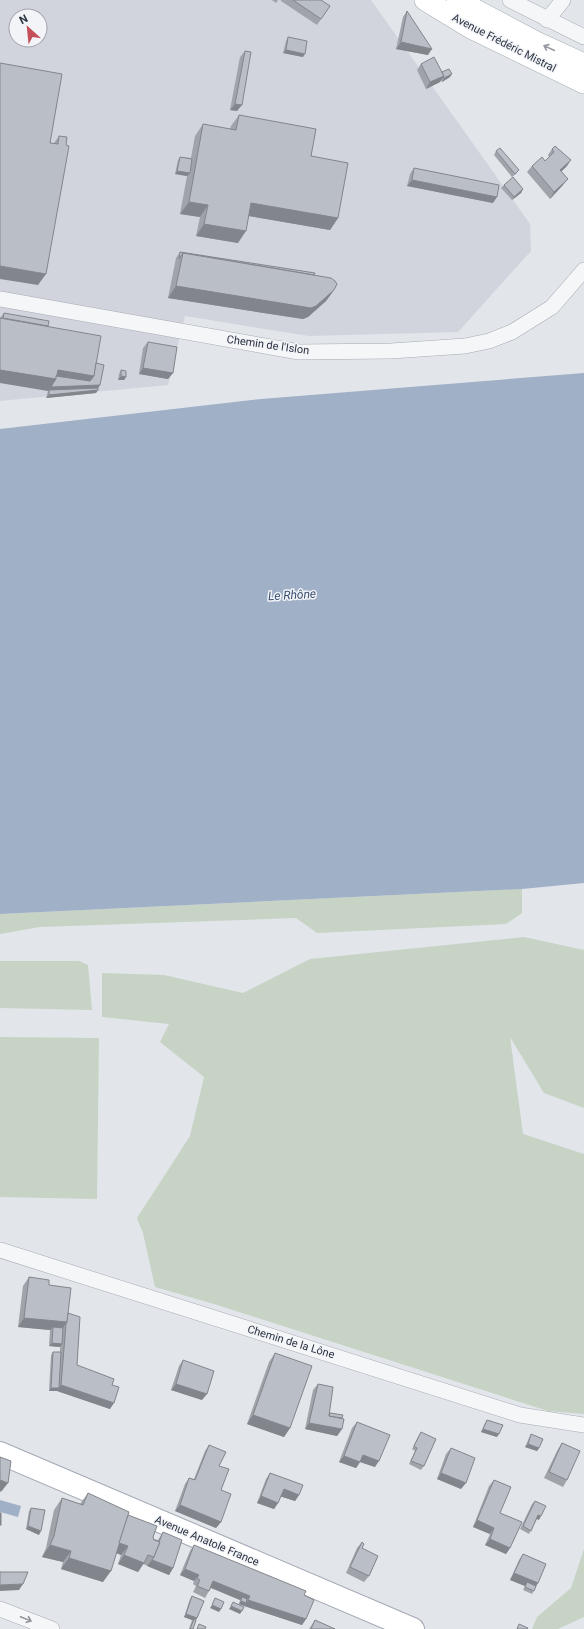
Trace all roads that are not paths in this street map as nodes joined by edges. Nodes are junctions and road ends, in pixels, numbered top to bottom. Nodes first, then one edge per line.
1 (425, 0) edge
2 (457, 0) edge
3 (510, 0) edge
4 (563, 0) edge
5 (547, 20) junction
6 (584, 37) edge
7 (584, 64) edge
8 (584, 83) edge
9 (584, 270) edge
10 (0, 299) edge
11 (0, 1250) edge
12 (584, 1425) edge
13 (0, 1453) edge
14 (0, 1609) edge
15 (52, 1629) edge
16 (413, 1629) edge

1 - 8 main road, Avenue Frédéric Mistral
7 -> 2 main road, Avenue Frédéric Mistral
3 - 5 street
4 - 5 street
5 - 6 street
9 - 10 street, Chemin de l'Islon
11 - 12 street, Chemin de la Lône
13 - 16 main road, Avenue Anatole France
14 -> 15 street

